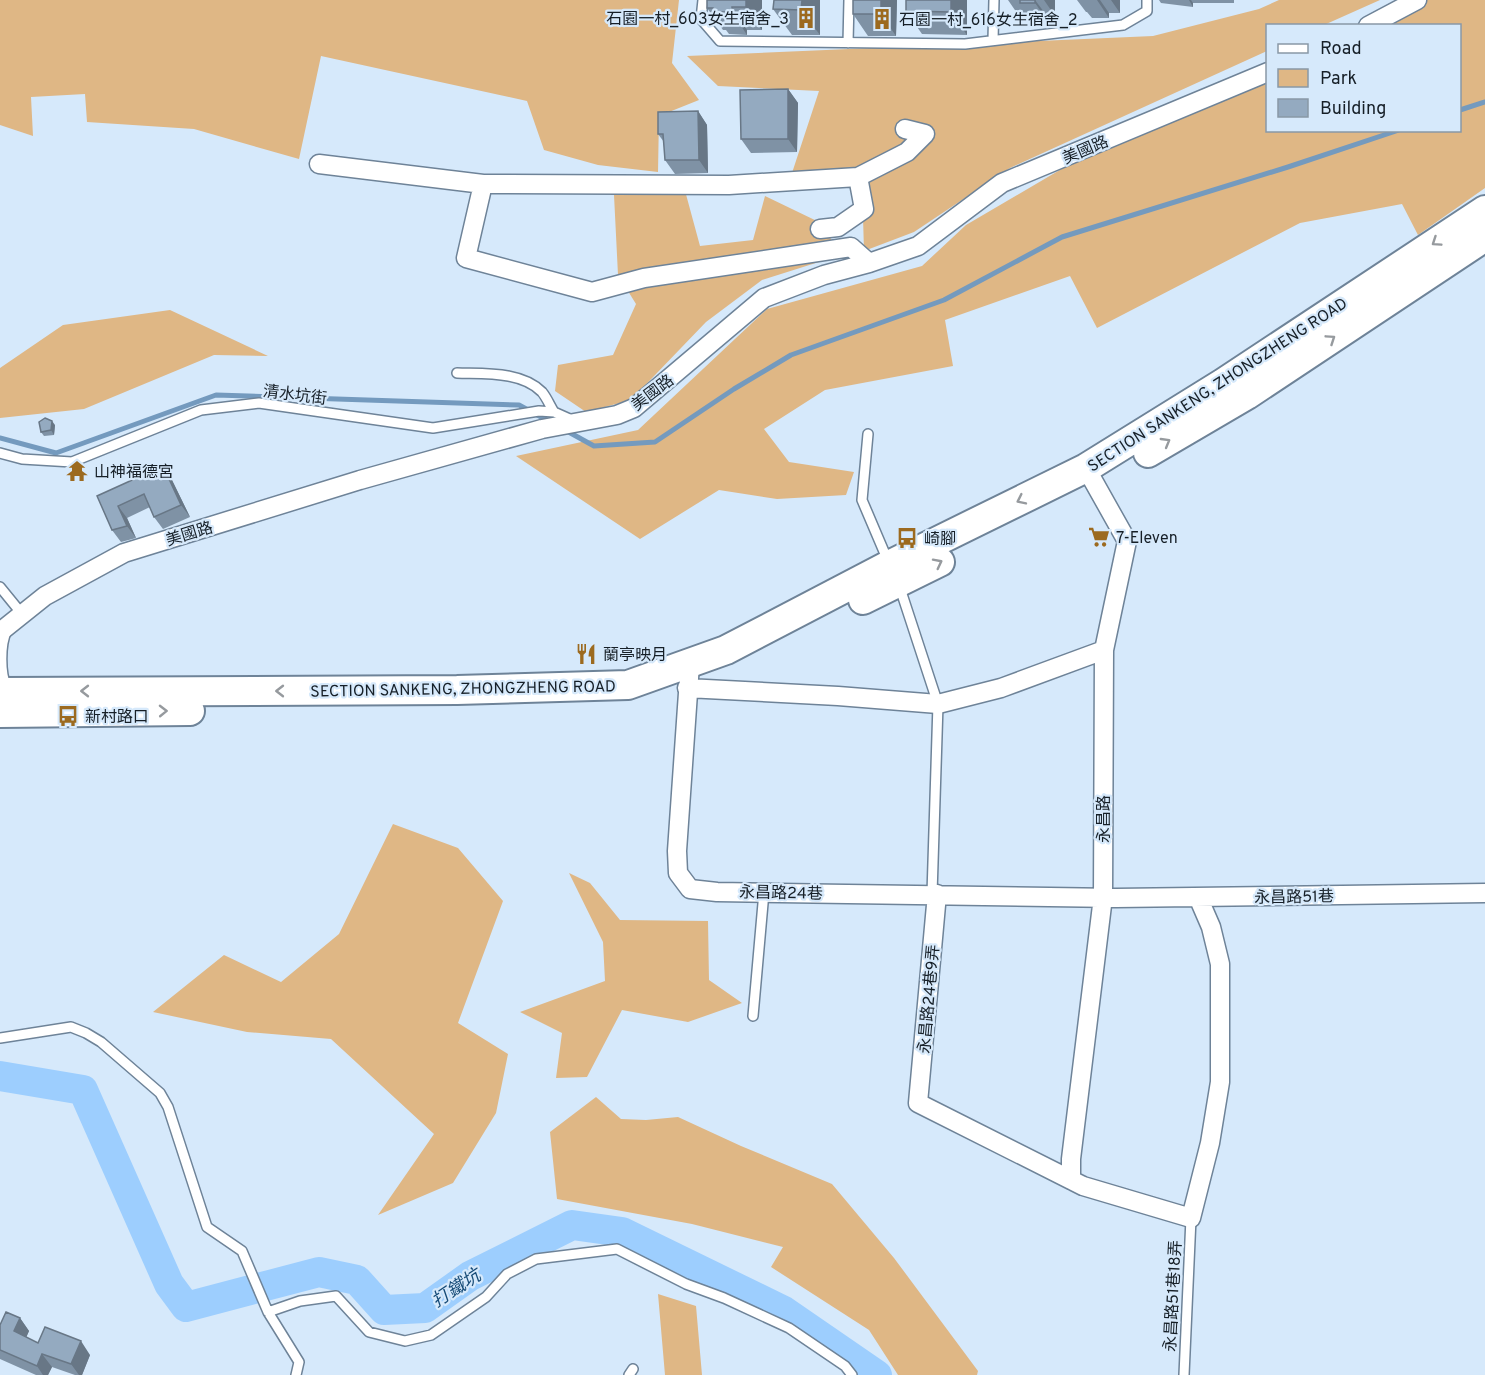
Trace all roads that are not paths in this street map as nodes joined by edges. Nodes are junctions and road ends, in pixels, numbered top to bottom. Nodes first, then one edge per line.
1 (703, 0) edge
2 (849, 0) edge
3 (994, 0) edge
4 (1147, 0) edge
5 (1417, 0) edge
6 (1372, 24) edge
7 (993, 40) junction
8 (848, 43) junction
9 (1266, 73) edge
10 (905, 129) dead end
11 (320, 164) dead end
12 (858, 177) junction
13 (483, 184) junction
14 (1485, 210) edge
15 (820, 229) dead end
16 (1485, 237) edge
17 (869, 263) junction
18 (457, 373) dead end
19 (566, 419) junction
20 (541, 420) junction
21 (868, 434) dead end
22 (0, 453) edge
23 (1091, 476) junction
24 (894, 574) junction
25 (0, 587) edge
26 (11, 623) edge
27 (1104, 650) junction
28 (688, 677) junction
29 (4, 699) edge
30 (938, 704) junction
31 (764, 892) junction
32 (1485, 893) edge
33 (935, 894) junction
34 (1103, 897) junction
35 (1198, 897) junction
36 (753, 1016) dead end
37 (0, 1038) edge
38 (1071, 1180) junction
39 (1191, 1218) junction
40 (268, 1312) junction
41 (296, 1375) edge
42 (852, 1375) edge
43 (1184, 1375) edge

1 - 8 lane
2 - 8 lane
3 - 7 lane
4 - 7 lane
5 - 6 street
7 - 8 lane
9 - 17 street, 美國路
10 - 12 street
11 - 13 street
12 - 13 street
12 - 15 street
13 - 17 street
14 -> 23 main road, SECTION SANKENG, ZHONGZHENG ROAD
23 -> 16 main road, SECTION SANKENG, ZHONGZHENG ROAD
17 - 19 street, 美國路
18 - 19 lane
19 - 20 street, 美國路
20 - 22 lane, 清水坑街
20 - 26 street, 美國路
21 - 24 lane
23 - 24 main road, SECTION SANKENG, ZHONGZHENG ROAD
23 - 27 street, 永昌路
24 - 28 main road, SECTION SANKENG, ZHONGZHENG ROAD
24 - 30 lane
25 - 26 lane
26 - 29 lane
27 - 30 street
27 - 34 street, 永昌路
28 - 29 main road, SECTION SANKENG, ZHONGZHENG ROAD
28 - 30 street
28 - 31 street, 永昌路24巷
30 - 33 lane
31 - 33 street, 永昌路24巷
31 - 36 lane
32 - 35 street, 永昌路51巷
33 - 34 street, 永昌路24巷
33 - 38 street, 永昌路24巷9弄
34 - 35 street, 永昌路51巷
34 - 38 street, 永昌路
35 - 39 street
37 - 40 lane
38 - 39 street
39 - 43 lane, 永昌路51巷18弄
40 - 41 lane
40 - 42 lane

